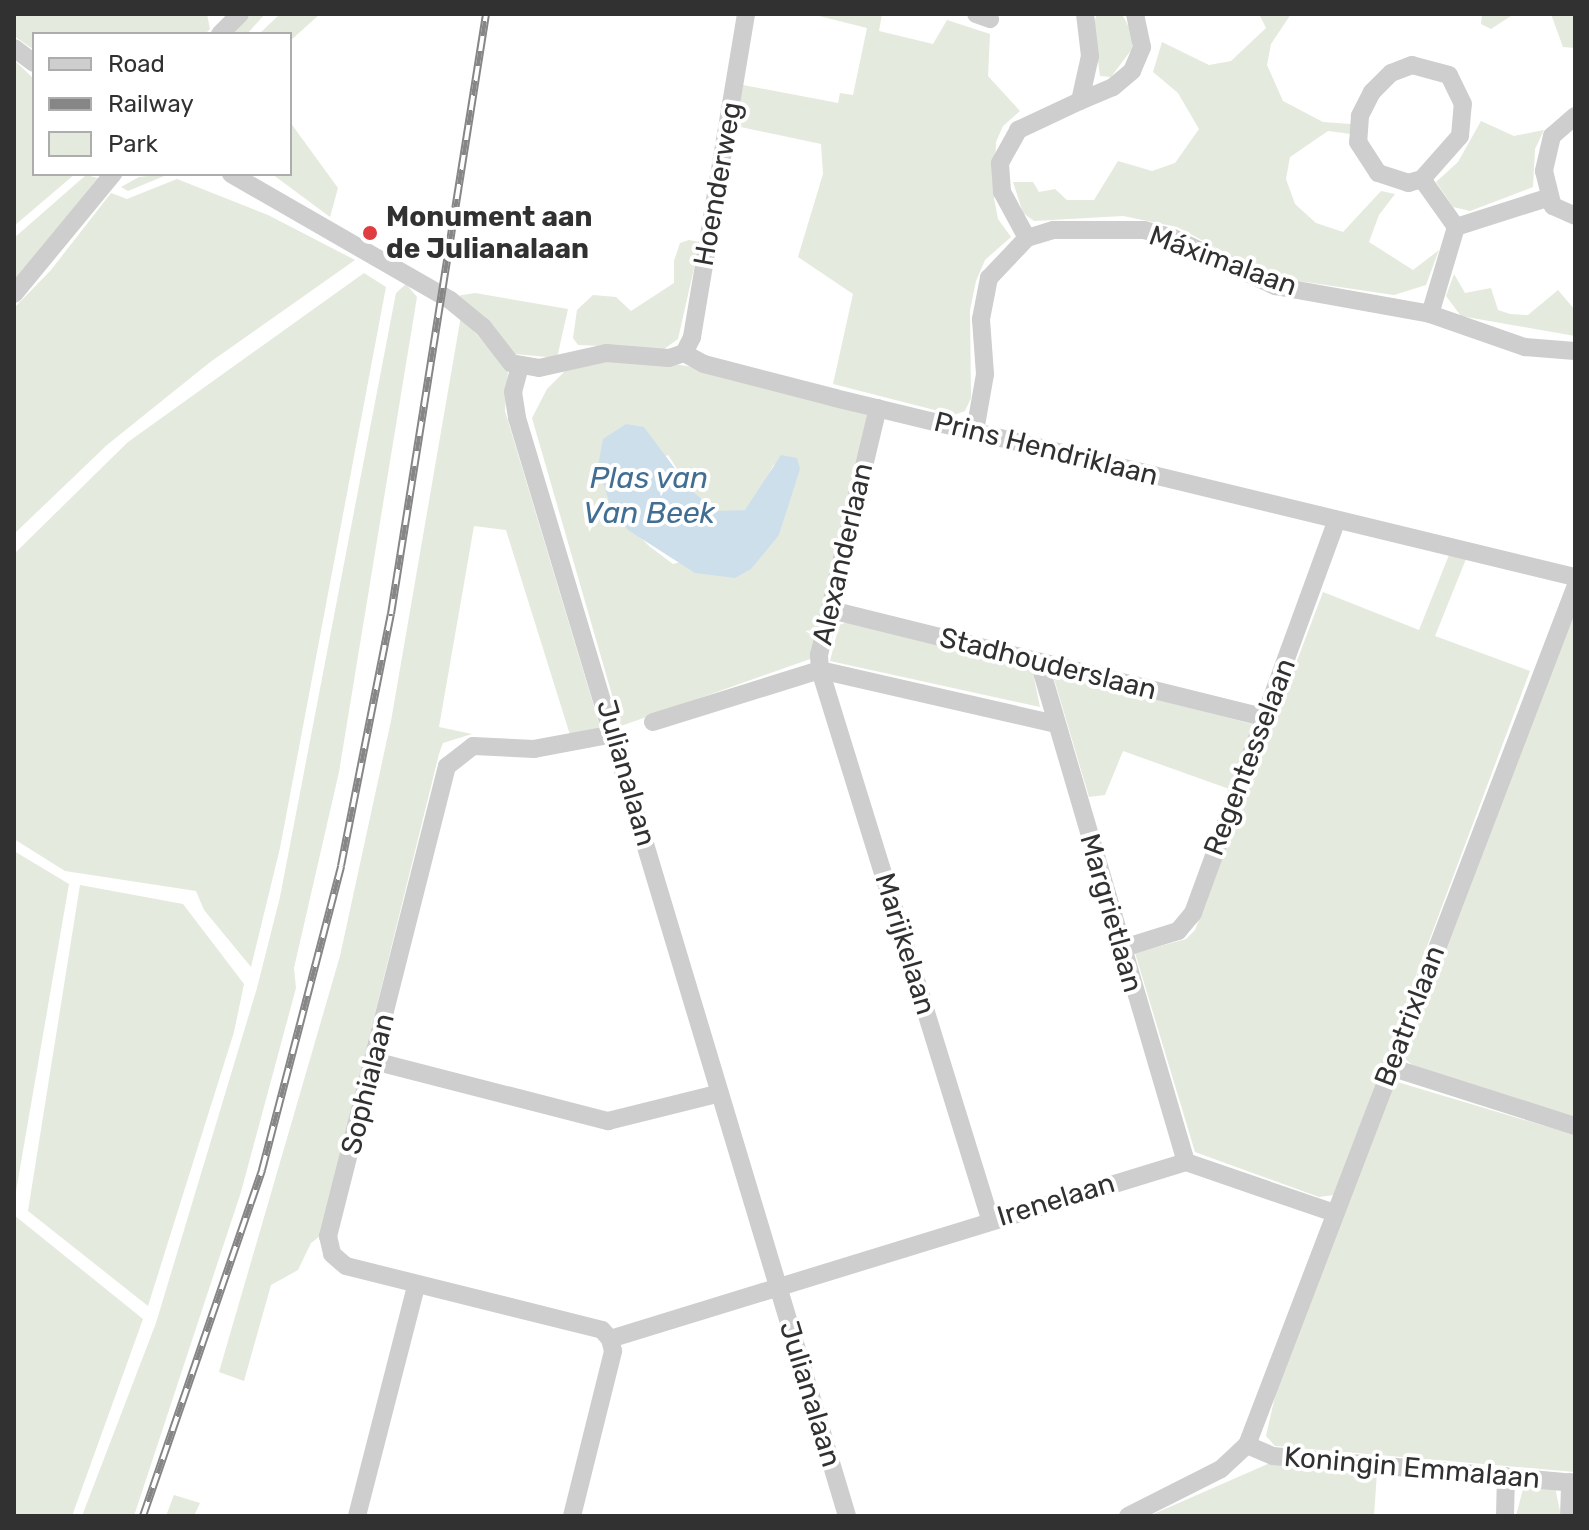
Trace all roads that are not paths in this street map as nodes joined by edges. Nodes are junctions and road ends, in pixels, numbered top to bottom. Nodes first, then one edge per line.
1 (240, 14) edge
2 (746, 14) edge
3 (1085, 14) edge
4 (1135, 14) edge
5 (222, 32) edge
6 (14, 48) edge
7 (32, 62) edge
8 (1080, 101) junction
9 (1575, 116) edge
10 (111, 176) edge
11 (234, 176) edge
12 (1422, 179) junction
13 (1547, 198) junction
14 (1575, 216) edge
15 (1456, 227) junction
16 (1027, 238) junction
17 (14, 294) edge
18 (1430, 314) junction
19 (1575, 351) edge
20 (684, 353) junction
21 (520, 366) junction
22 (878, 408) junction
23 (975, 431) junction
24 (1336, 522) junction
25 (1575, 577) edge
26 (1575, 588) edge
27 (831, 610) junction
28 (1039, 662) junction
29 (820, 670) junction
30 (1264, 717) junction
31 (653, 722) dead end
32 (1055, 724) junction
33 (614, 734) junction
34 (1120, 949) junction
35 (374, 1061) junction
36 (1390, 1067) junction
37 (720, 1093) junction
38 (1575, 1126) edge
39 (1186, 1162) junction
40 (1334, 1213) junction
41 (990, 1219) junction
42 (778, 1285) junction
43 (416, 1287) junction
44 (610, 1339) junction
45 (1247, 1445) junction
46 (1506, 1476) junction
47 (1572, 1483) edge
48 (357, 1516) edge
49 (572, 1516) edge
50 (847, 1516) edge
51 (1128, 1516) edge
52 (1505, 1516) edge
53 (1569, 1516) edge

1 - 5 street
2 - 20 street, Hoenderweg
3 - 8 street
4 - 8 street
6 - 7 street
8 - 16 street
9 - 13 street
10 - 17 street
11 - 21 street
12 - 12 street
12 - 15 street
13 - 14 street
13 - 15 street
15 - 18 street
16 - 18 street, Máximalaan
16 - 23 street, Máximalaan
18 - 19 street, Máximalaan
20 - 21 street, Prins Hendriklaan
20 - 22 street, Prins Hendriklaan
21 - 33 street, Julianalaan
22 - 23 street, Prins Hendriklaan
22 - 27 street, Alexanderlaan
23 - 24 street, Prins Hendriklaan
24 - 25 street, Prins Hendriklaan
24 - 30 street, Regentesselaan
26 - 36 street, Beatrixlaan
27 - 28 street, Stadhouderslaan
27 - 29 street, Alexanderlaan
28 - 30 street, Stadhouderslaan
28 - 32 street, Margrietlaan
29 - 31 street, Alexanderlaan
29 - 32 street, Stadhouderslaan
29 - 41 street, Marijkelaan
30 - 34 street, Regentesselaan
32 - 34 street, Margrietlaan
33 - 35 street, Sophialaan
33 - 37 street, Julianalaan
34 - 39 street, Margrietlaan
35 - 37 street
35 - 43 street, Sophialaan
36 - 38 street
36 - 40 street, Beatrixlaan
37 - 42 street, Julianalaan
39 - 40 street
39 - 41 street, Irenelaan
40 - 45 street, Beatrixlaan
41 - 42 street, Irenelaan
42 - 44 street, Irenelaan
42 - 50 street, Julianalaan
43 - 44 street, Sophialaan
43 - 48 street
44 - 49 street
45 - 46 street, Koningin Emmalaan
45 - 51 street, Koningin Emmalaan
46 - 47 street, Koningin Emmalaan
46 - 52 street
47 - 53 street

